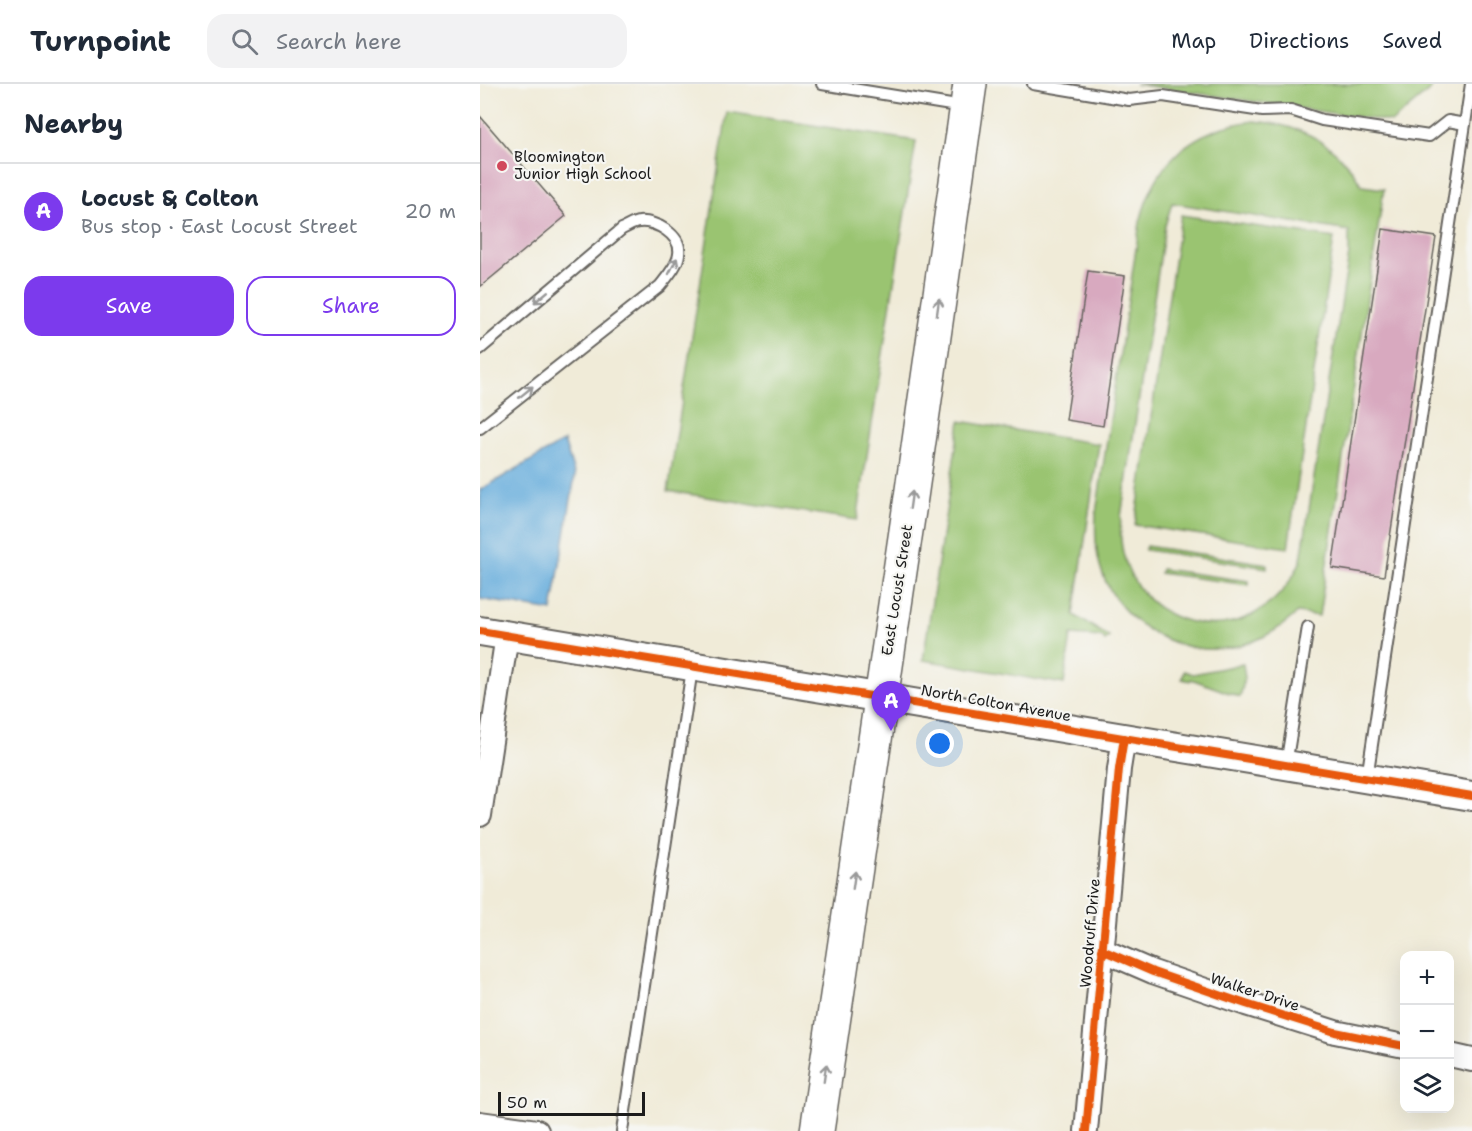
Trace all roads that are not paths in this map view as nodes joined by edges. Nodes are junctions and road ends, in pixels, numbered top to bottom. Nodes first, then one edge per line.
1 (822, 84) edge
2 (1033, 84) edge
3 (1471, 84) edge
4 (968, 96) edge
5 (1465, 124) junction
6 (480, 349) edge
7 (480, 428) edge
8 (1308, 627) dead end
9 (493, 633) edge
10 (693, 666) junction
11 (881, 697) junction
12 (1124, 738) junction
13 (1286, 765) junction
14 (1367, 779) junction
15 (1472, 796) edge
16 (480, 815) edge
17 (1102, 950) junction
18 (1400, 1045) edge
19 (1454, 1056) edge
20 (1472, 1060) edge
21 (480, 1123) edge
22 (537, 1131) edge
23 (622, 1131) edge
24 (817, 1131) edge
25 (1086, 1131) edge

1 - 4 lane
2 - 5 lane
3 - 5 lane
11 -> 4 main road, East Locust Street
5 - 14 lane
7 -> 6 lane
8 - 13 lane
9 - 10 street, North Colton Avenue
9 - 16 street
10 - 11 street, North Colton Avenue
10 - 23 lane
11 - 12 street, North Colton Avenue
24 -> 11 main road, East Locust Street
12 - 13 street, North Colton Avenue
12 - 17 street, Woodruff Drive
13 - 14 street, North Colton Avenue
14 - 15 street, North Colton Avenue
17 - 18 street, Walker Drive
17 - 25 street, Woodruff Drive
19 - 20 street
21 - 22 street

